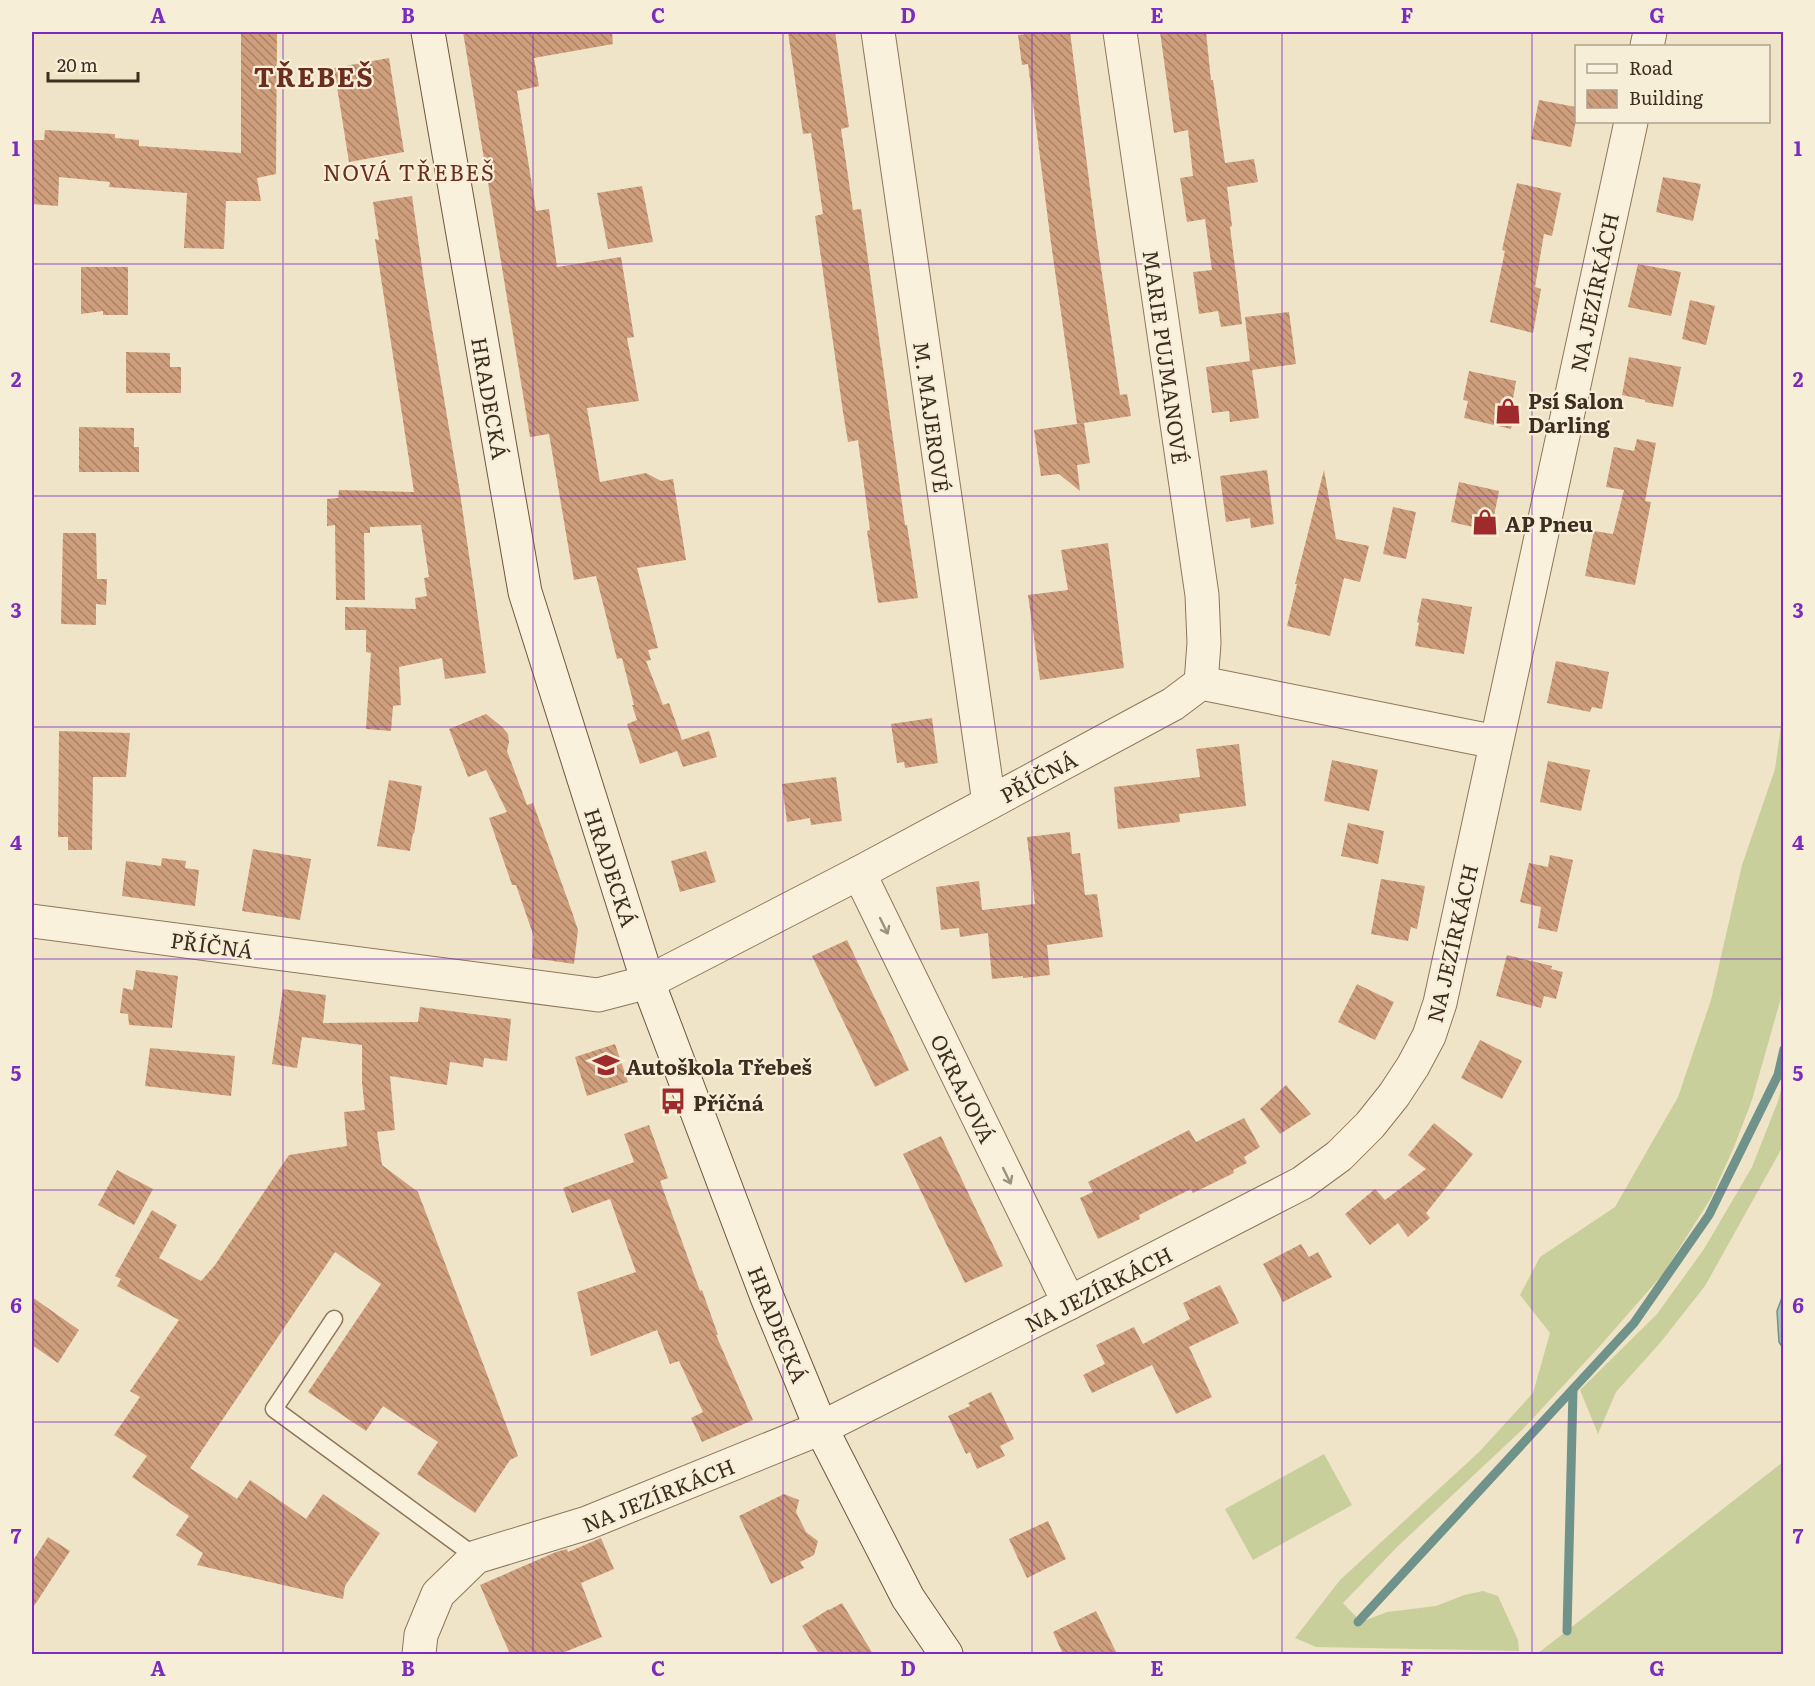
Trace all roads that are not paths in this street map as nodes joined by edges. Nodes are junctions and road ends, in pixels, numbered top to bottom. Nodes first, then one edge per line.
1 (428, 32) edge
2 (878, 32) edge
3 (1120, 32) edge
4 (1631, 123) edge
5 (1201, 683) junction
6 (1496, 742) junction
7 (988, 803) junction
8 (859, 873) junction
9 (32, 921) edge
10 (648, 982) junction
11 (1069, 1304) junction
12 (334, 1319) dead end
13 (821, 1428) junction
14 (476, 1557) junction
15 (419, 1654) edge
16 (946, 1654) edge

1 - 10 street, HRADECKÁ
2 - 7 street, M. MAJEROVÉ
3 - 5 street, MARIE PUJMANOVÉ
4 - 6 street, NA JEZÍRKÁCH
5 - 6 street
5 - 7 street, PŘÍČNÁ
6 - 11 street, NA JEZÍRKÁCH
7 - 8 street, PŘÍČNÁ
8 - 10 street, PŘÍČNÁ
8 -> 11 street, OKRAJOVÁ
9 - 10 street, PŘÍČNÁ
10 - 13 street, HRADECKÁ
11 - 13 street, NA JEZÍRKÁCH
12 - 14 lane
13 - 14 street, NA JEZÍRKÁCH
13 - 16 street, HRADECKÁ
14 - 15 street, NA JEZÍRKÁCH

